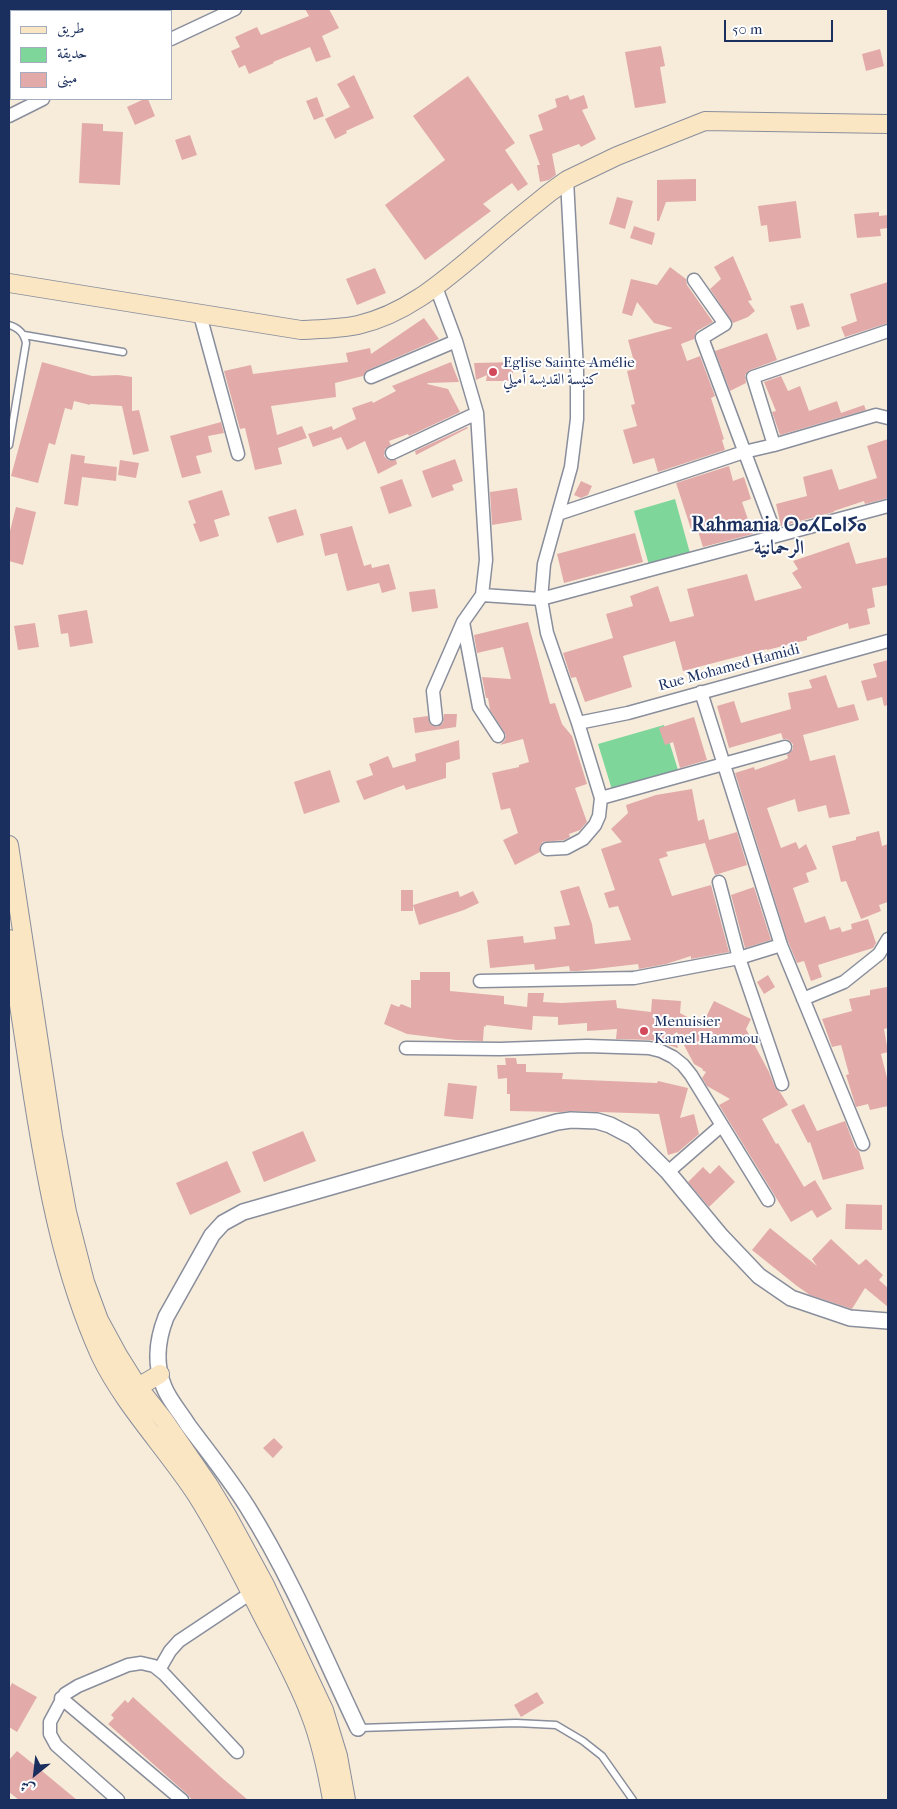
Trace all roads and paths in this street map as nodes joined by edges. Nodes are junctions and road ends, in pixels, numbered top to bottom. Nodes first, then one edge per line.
1 (234, 9) edge
2 (172, 39) edge
3 (42, 100) edge
4 (9, 116) edge
5 (888, 124) edge
6 (568, 180) junction
7 (694, 280) dead end
8 (9, 283) edge
9 (436, 287) junction
10 (200, 315) junction
11 (9, 325) edge
12 (888, 332) edge
13 (24, 335) junction
14 (456, 341) junction
15 (123, 352) dead end
16 (371, 377) dead end
17 (477, 413) junction
18 (888, 418) edge
19 (9, 444) edge
20 (774, 445) junction
21 (744, 452) junction
22 (392, 453) dead end
23 (238, 454) dead end
24 (888, 506) edge
25 (558, 514) junction
26 (776, 536) junction
27 (482, 595) junction
28 (541, 599) junction
29 (463, 622) junction
30 (888, 641) edge
31 (702, 692) junction
32 (436, 719) dead end
33 (578, 724) junction
34 (498, 736) dead end
35 (785, 747) dead end
36 (725, 764) junction
37 (601, 798) junction
38 (9, 845) edge
39 (547, 849) dead end
40 (720, 882) dead end
41 (9, 939) edge
42 (888, 939) edge
43 (781, 945) junction
44 (739, 958) junction
45 (480, 982) dead end
46 (804, 999) junction
47 (406, 1048) dead end
48 (782, 1084) dead end
49 (722, 1125) junction
50 (862, 1144) dead end
51 (668, 1172) junction
52 (768, 1200) dead end
53 (888, 1321) edge
54 (160, 1374) junction
55 (131, 1391) junction
56 (251, 1593) junction
57 (160, 1670) junction
58 (61, 1698) junction
59 (358, 1728) joint
60 (237, 1752) dead end
61 (118, 1800) edge
62 (182, 1800) edge
63 (332, 1800) edge
64 (346, 1800) edge
65 (633, 1800) edge

1 - 2 street
3 - 4 street
5 - 6 main road
6 - 9 main road
6 - 25 street
7 - 21 street
8 - 10 main road
9 - 10 main road
9 - 14 street
10 - 23 street
11 - 13 lane
12 - 20 street
13 - 15 lane
13 - 19 lane
14 - 16 street
14 - 17 street
17 - 22 street
17 - 27 street
18 - 20 street
20 - 21 street
21 - 25 street
21 - 26 street
24 - 26 street
25 - 28 street
26 - 28 street
27 - 28 street
27 - 29 street
28 - 33 street
29 - 32 street
29 - 34 street
30 - 31 street, Rue Mohamed Hamidi
31 - 33 street, Rue Mohamed Hamidi
31 - 36 street
33 - 37 street
35 - 36 street
36 - 37 street
36 - 43 street
37 - 39 street
38 - 55 main road
40 - 44 street
41 - 55 main road
42 - 46 street
43 - 44 street
43 - 46 street
44 - 45 street
44 - 48 street
46 - 50 street
47 - 49 street
49 - 51 street
49 - 52 street
51 - 53 street
51 - 54 street
54 - 55 main road
54 - 59 street
55 - 56 main road
55 - 64 main road
56 - 57 street
56 - 63 main road
57 - 58 street
57 - 60 street
58 - 61 street
58 - 62 street
59 - 65 lane

